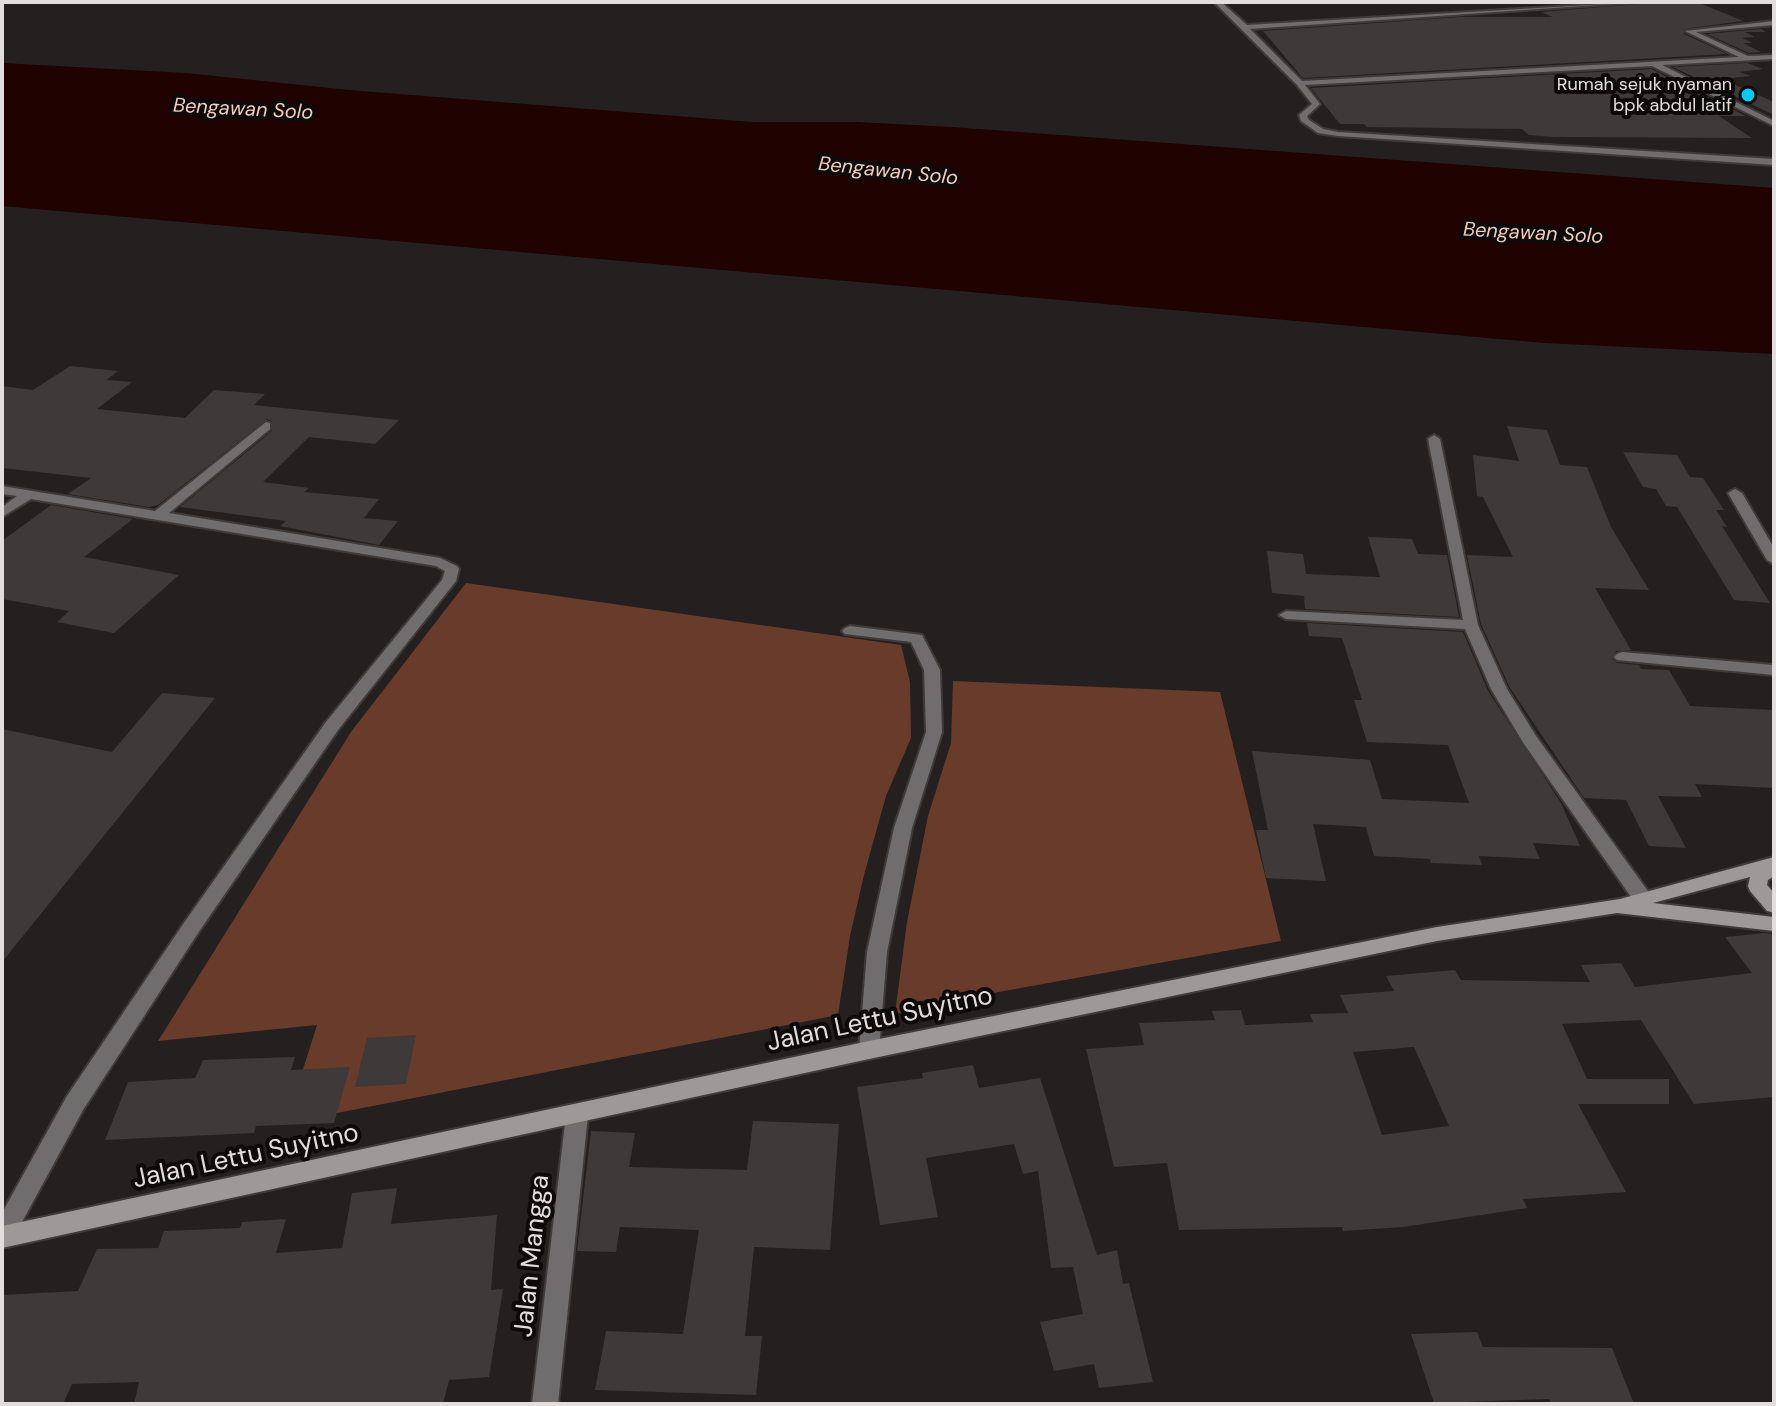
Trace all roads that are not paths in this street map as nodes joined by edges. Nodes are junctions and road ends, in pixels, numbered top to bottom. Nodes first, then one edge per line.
1 (1217, 2) edge
2 (1637, 2) edge
3 (1774, 23) edge
4 (1758, 24) junction
5 (1245, 27) junction
6 (1774, 32) edge
7 (1774, 57) edge
8 (1748, 58) junction
9 (1652, 64) junction
10 (1300, 83) junction
11 (1774, 124) edge
12 (1774, 162) edge
13 (266, 426) dead end
14 (1434, 439) dead end
15 (2, 490) edge
16 (1735, 493) dead end
17 (28, 495) junction
18 (2, 513) edge
19 (156, 517) junction
20 (1774, 560) edge
21 (1286, 615) dead end
22 (1471, 625) junction
23 (850, 631) dead end
24 (1622, 657) dead end
25 (1774, 670) edge
26 (1774, 865) edge
27 (1643, 899) junction
28 (1617, 906) junction
29 (1774, 906) edge
30 (1774, 924) edge
31 (869, 1050) junction
32 (577, 1115) junction
33 (2, 1236) edge
34 (545, 1404) edge

1 - 5 street
2 - 5 street
3 - 4 street
4 - 6 street
4 - 8 street
5 - 10 street
7 - 8 street
8 - 9 street
9 - 10 street
9 - 11 street
10 - 12 street
13 - 19 street
14 - 22 street
15 - 17 street
16 - 20 street
17 - 18 street
17 - 19 street
19 - 33 street
21 - 22 street
22 - 27 street
23 - 31 street
24 - 25 street
26 - 27 main road
26 - 29 main road
27 - 28 main road
28 - 30 main road, Jalan Lettu Suyitno
28 - 31 main road, Jalan Lettu Suyitno
31 - 32 main road, Jalan Lettu Suyitno
32 - 33 main road, Jalan Lettu Suyitno
32 - 34 street, Jalan Mangga

